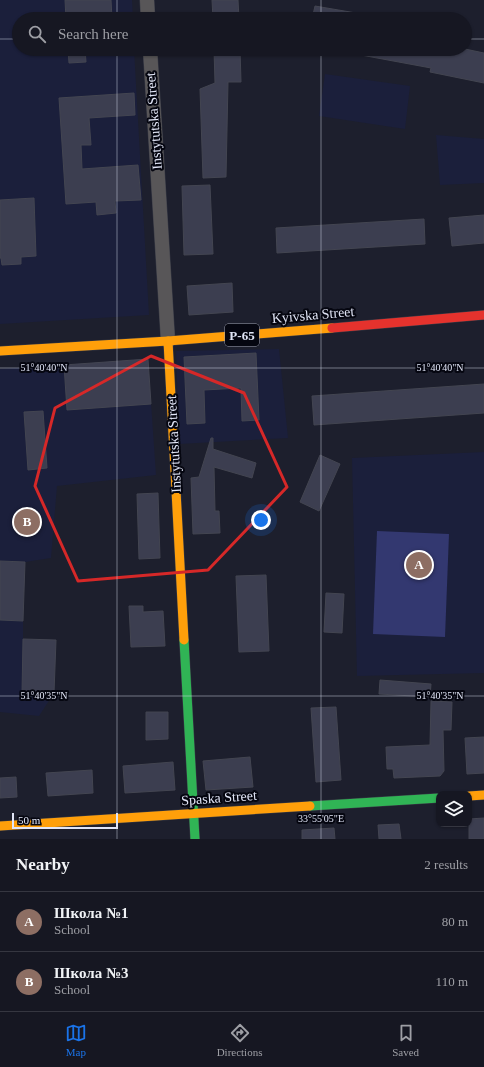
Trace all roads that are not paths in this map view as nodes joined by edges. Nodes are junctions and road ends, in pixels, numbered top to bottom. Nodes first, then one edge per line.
1 (147, 0) edge
2 (148, 12) edge
3 (150, 56) edge
4 (484, 316) edge
5 (168, 341) junction
6 (0, 351) edge
7 (484, 795) edge
8 (472, 796) edge
9 (436, 798) edge
10 (193, 813) junction
11 (0, 826) edge
12 (195, 839) edge

1 - 2 street
3 - 5 street, Instytutska Street
4 - 5 street, Kyivska Street / Р-65
5 - 6 street, Kyivska Street / Р-65
5 - 10 street, Instytutska Street
7 - 8 street
9 - 10 street, Spaska Street
10 - 11 street, Spaska Street
10 - 12 street, Instytutska Street

